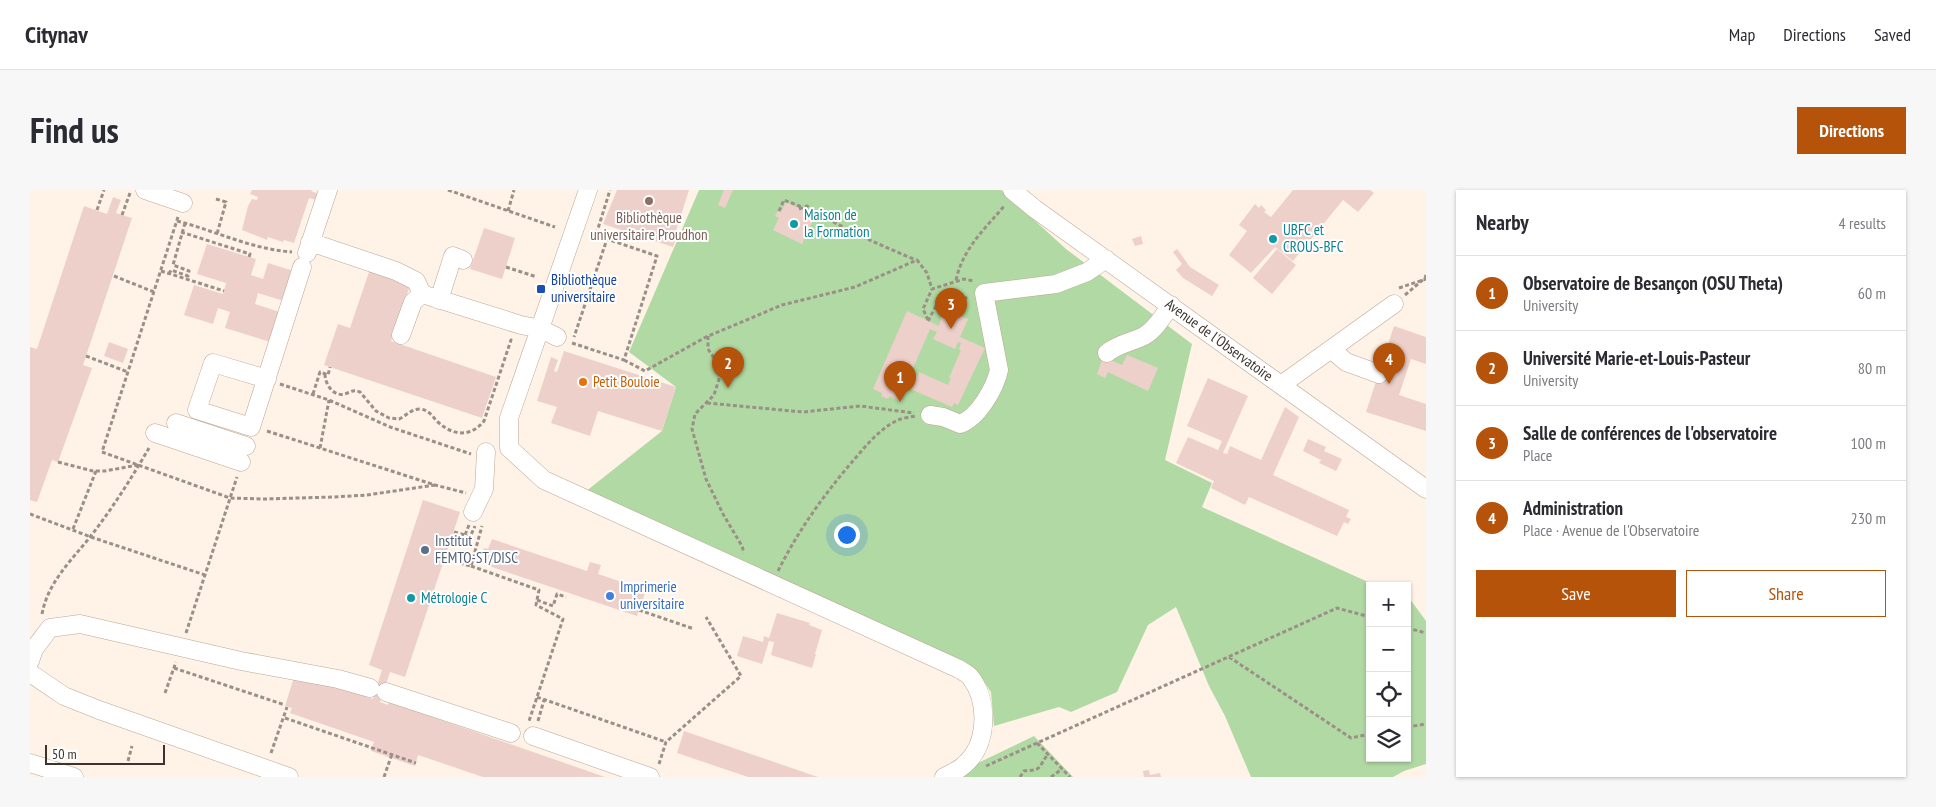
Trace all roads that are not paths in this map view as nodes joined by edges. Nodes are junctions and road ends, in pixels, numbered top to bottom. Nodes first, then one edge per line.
1 (145, 190) edge
2 (328, 190) edge
3 (588, 190) edge
4 (1010, 196) edge
5 (183, 203) road end
6 (306, 254) junction
7 (1106, 259) junction
8 (463, 260) dead end
9 (422, 294) junction
10 (439, 300) junction
11 (1394, 304) road end
12 (1171, 305) junction
13 (401, 335) dead end
14 (557, 336) junction
15 (1331, 349) junction
16 (1107, 354) dead end
17 (1378, 374) dead end
18 (267, 380) junction
19 (1281, 385) junction
20 (930, 415) road end
21 (176, 423) dead end
22 (153, 439) road end
23 (483, 453) road end
24 (1426, 489) edge
25 (473, 519) road end
26 (30, 661) edge
27 (30, 673) edge
28 (30, 762) edge
29 (654, 773) edge
30 (74, 777) edge
31 (289, 777) edge
32 (944, 777) edge

1 - 5 street
2 - 6 street
3 - 14 street
4 - 7 street, Avenue de l'Observatoire
6 - 9 street
6 - 18 street
7 - 12 street, Avenue de l'Observatoire
7 - 20 street
8 - 10 street
9 - 10 street
9 - 13 street
10 - 14 street
11 - 15 street
12 - 16 street
12 - 19 street, Avenue de l'Observatoire
14 - 32 street
15 - 17 street
15 - 19 street
18 - 18 street
19 - 24 street, Avenue de l'Observatoire
21 - 22 street
23 - 25 street
26 - 29 street
27 - 31 street
28 - 30 street

